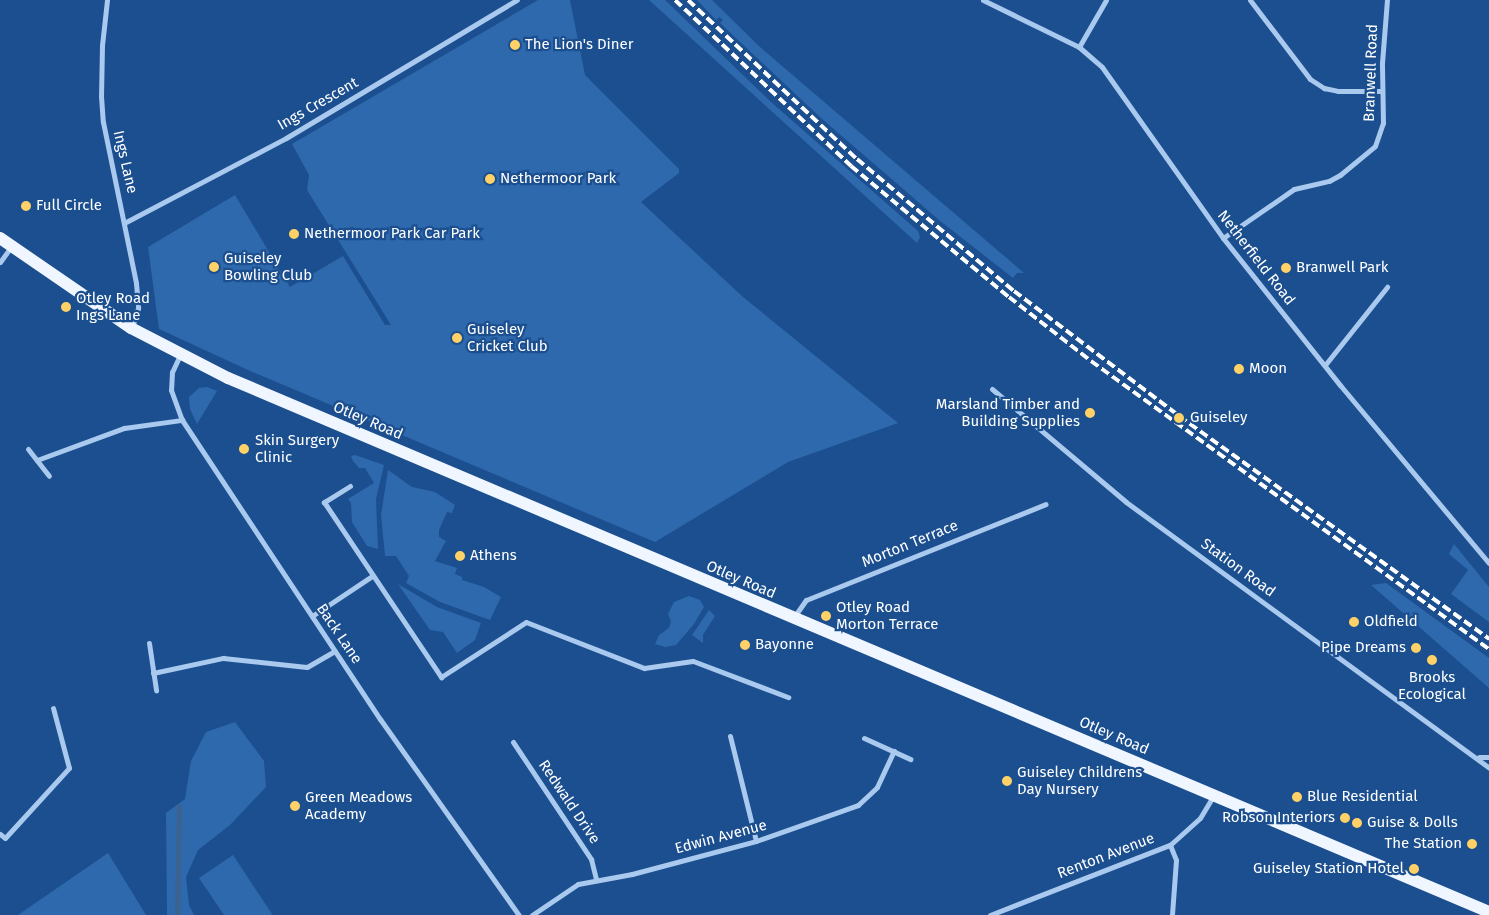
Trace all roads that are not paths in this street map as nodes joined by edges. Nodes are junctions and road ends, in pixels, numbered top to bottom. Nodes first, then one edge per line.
1 (107, 0) edge
2 (517, 0) edge
3 (983, 0) edge
4 (1106, 0) edge
5 (1250, 0) edge
6 (1387, 0) edge
7 (1079, 48) junction
8 (1382, 90) junction
9 (126, 222) junction
10 (0, 238) edge
11 (1224, 238) junction
12 (11, 247) junction
13 (0, 262) edge
14 (1387, 287) dead end
15 (131, 328) junction
16 (180, 355) junction
17 (1324, 366) junction
18 (992, 389) dead end
19 (182, 420) junction
20 (28, 449) dead end
21 (36, 460) junction
22 (49, 476) dead end
23 (350, 486) dead end
24 (1046, 504) dead end
25 (1489, 563) edge
26 (372, 576) junction
27 (312, 616) junction
28 (793, 620) junction
29 (149, 643) dead end
30 (335, 651) junction
31 (153, 673) junction
32 (156, 690) dead end
33 (788, 697) dead end
34 (53, 708) dead end
35 (730, 736) dead end
36 (864, 738) dead end
37 (514, 742) dead end
38 (894, 751) junction
39 (1479, 757) junction
40 (1489, 757) edge
41 (910, 759) dead end
42 (1489, 768) edge
43 (1213, 796) junction
44 (2, 836) edge
45 (756, 841) junction
46 (1170, 845) junction
47 (596, 879) junction
48 (1489, 912) edge
49 (519, 915) edge
50 (532, 915) edge
51 (990, 915) edge
52 (1172, 915) edge

1 - 9 street, Ings Lane
2 - 9 street, Ings Crescent
3 - 7 street, Netherfield Road
4 - 7 street
5 - 8 street
6 - 8 street, Branwell Road
7 - 11 street, Netherfield Road
8 - 11 street, Branwell Road
9 - 15 street, Ings Lane
10 - 12 main road, Otley Road
11 - 17 street, Netherfield Road
12 - 13 street
12 - 15 main road, Otley Road
14 - 17 street
15 - 16 main road, Otley Road
16 - 19 street, Back Lane
16 - 28 main road, Otley Road
17 - 25 street, Netherfield Road
18 - 39 street, Station Road
19 - 21 street
19 - 27 street, Back Lane
20 - 21 street
21 - 22 street
23 - 26 street
24 - 28 street, Morton Terrace
26 - 27 street
26 - 33 street
27 - 30 street, Back Lane
28 - 43 main road, Otley Road
29 - 31 street
30 - 31 street
30 - 49 street, Back Lane
31 - 32 street
34 - 44 street
35 - 45 street
36 - 38 street
37 - 47 street, Redwald Drive
38 - 41 street
38 - 45 street, Edwin Avenue
39 - 40 street
39 - 42 street, Station Road
43 - 46 street, Renton Avenue
43 - 48 main road, Otley Road
45 - 47 street, Edwin Avenue
46 - 51 street, Renton Avenue
46 - 52 street
47 - 50 street, Edwin Avenue

